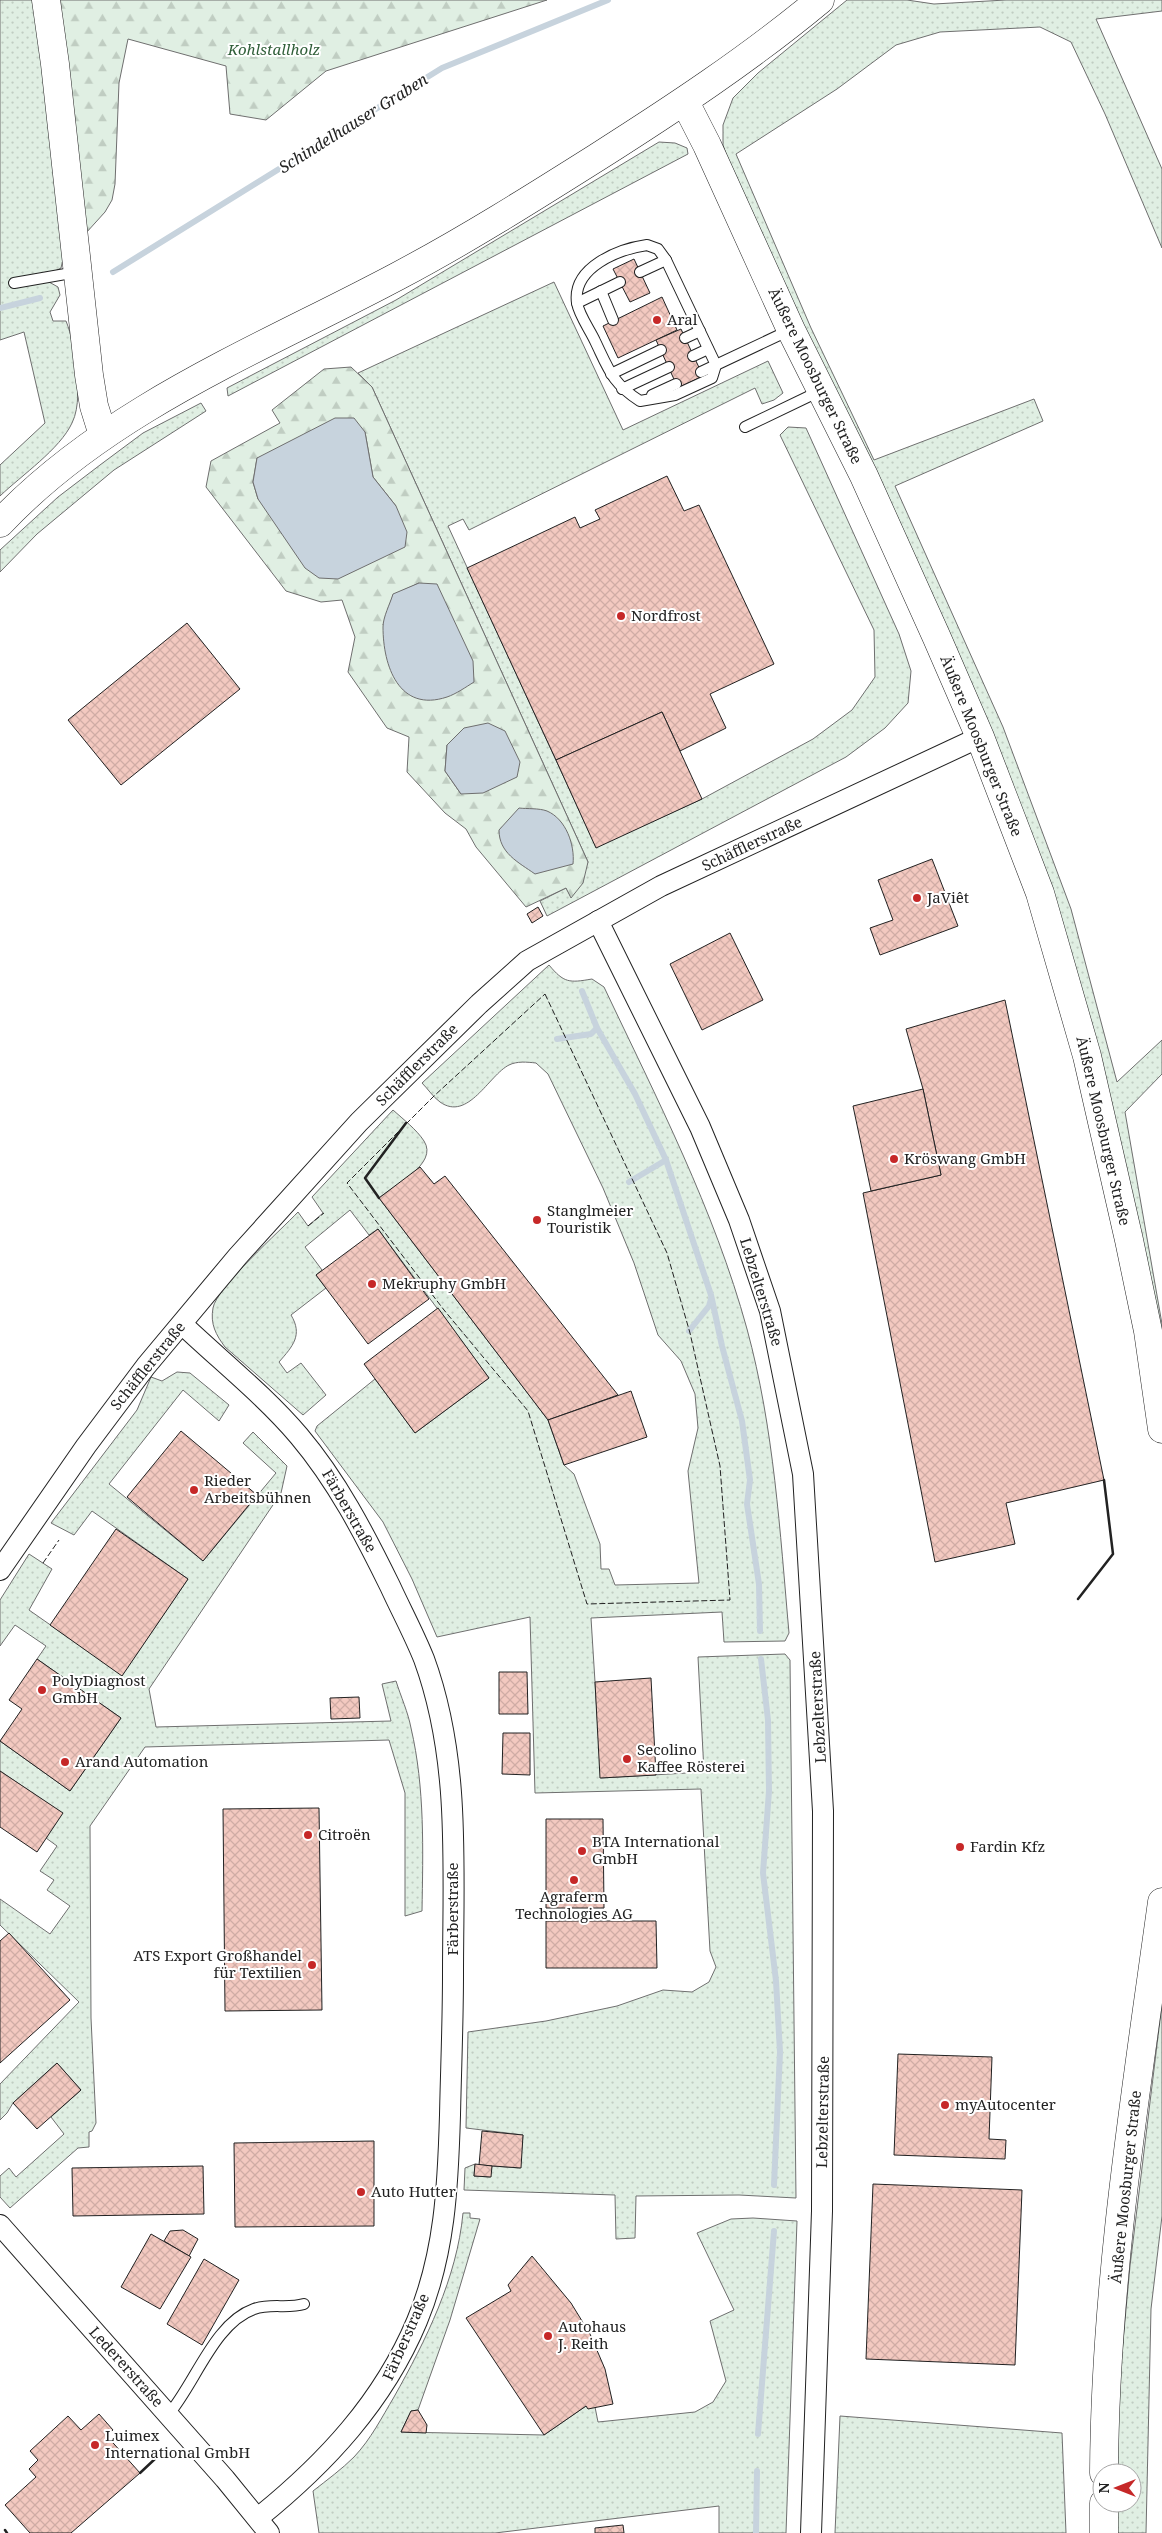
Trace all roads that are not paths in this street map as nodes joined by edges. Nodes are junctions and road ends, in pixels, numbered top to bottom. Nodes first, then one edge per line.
1 (46, 0) edge
2 (820, 0) edge
3 (685, 102) junction
4 (666, 260) junction
5 (78, 271) junction
6 (640, 272) dead end
7 (620, 282) dead end
8 (14, 283) dead end
9 (601, 291) junction
10 (577, 303) junction
11 (614, 320) dead end
12 (791, 330) junction
13 (700, 331) junction
14 (685, 338) dead end
15 (708, 349) junction
16 (661, 350) dead end
17 (628, 354) dead end
18 (693, 356) dead end
19 (633, 364) junction
20 (716, 365) junction
21 (669, 368) dead end
22 (701, 372) dead end
23 (611, 374) junction
24 (676, 384) dead end
25 (622, 389) junction
26 (821, 390) junction
27 (640, 401) junction
28 (745, 427) dead end
29 (103, 435) junction
30 (0, 523) edge
31 (980, 737) junction
32 (598, 921) junction
33 (182, 1324) junction
34 (1162, 1429) edge
35 (0, 1570) edge
36 (1162, 1902) edge
37 (0, 2226) edge
38 (304, 2304) dead end
39 (168, 2415) junction
40 (1104, 2463) edge
41 (1104, 2513) edge
42 (264, 2526) edge
43 (811, 2533) edge
44 (1104, 2533) edge

1 - 5 street
2 - 3 street
3 - 12 street, Äußere Moosburger Straße
3 - 29 street
4 - 6 lane
4 - 10 lane
4 - 13 lane
5 - 8 lane
5 - 29 street
7 - 9 lane
9 - 10 lane
9 - 11 lane
10 - 23 lane
12 - 20 lane
12 - 26 street, Äußere Moosburger Straße
13 - 14 lane
13 - 15 lane
15 - 18 lane
15 - 20 lane
16 - 19 lane
17 - 19 lane
19 - 23 lane
20 - 22 lane
20 - 27 lane
21 - 25 lane
23 - 25 lane
24 - 27 lane
25 - 27 lane
26 - 28 lane
26 - 31 street, Äußere Moosburger Straße
29 - 30 street
31 - 32 street, Schäfflerstraße
31 - 34 street, Äußere Moosburger Straße
32 - 33 street, Schäfflerstraße
32 - 43 street, Lebzelterstraße
33 - 35 street, Schäfflerstraße
33 - 42 street, Färberstraße
36 - 40 street, Äußere Moosburger Straße
37 - 39 street, Ledererstraße
38 - 39 lane
39 - 42 street, Ledererstraße
41 - 44 street

